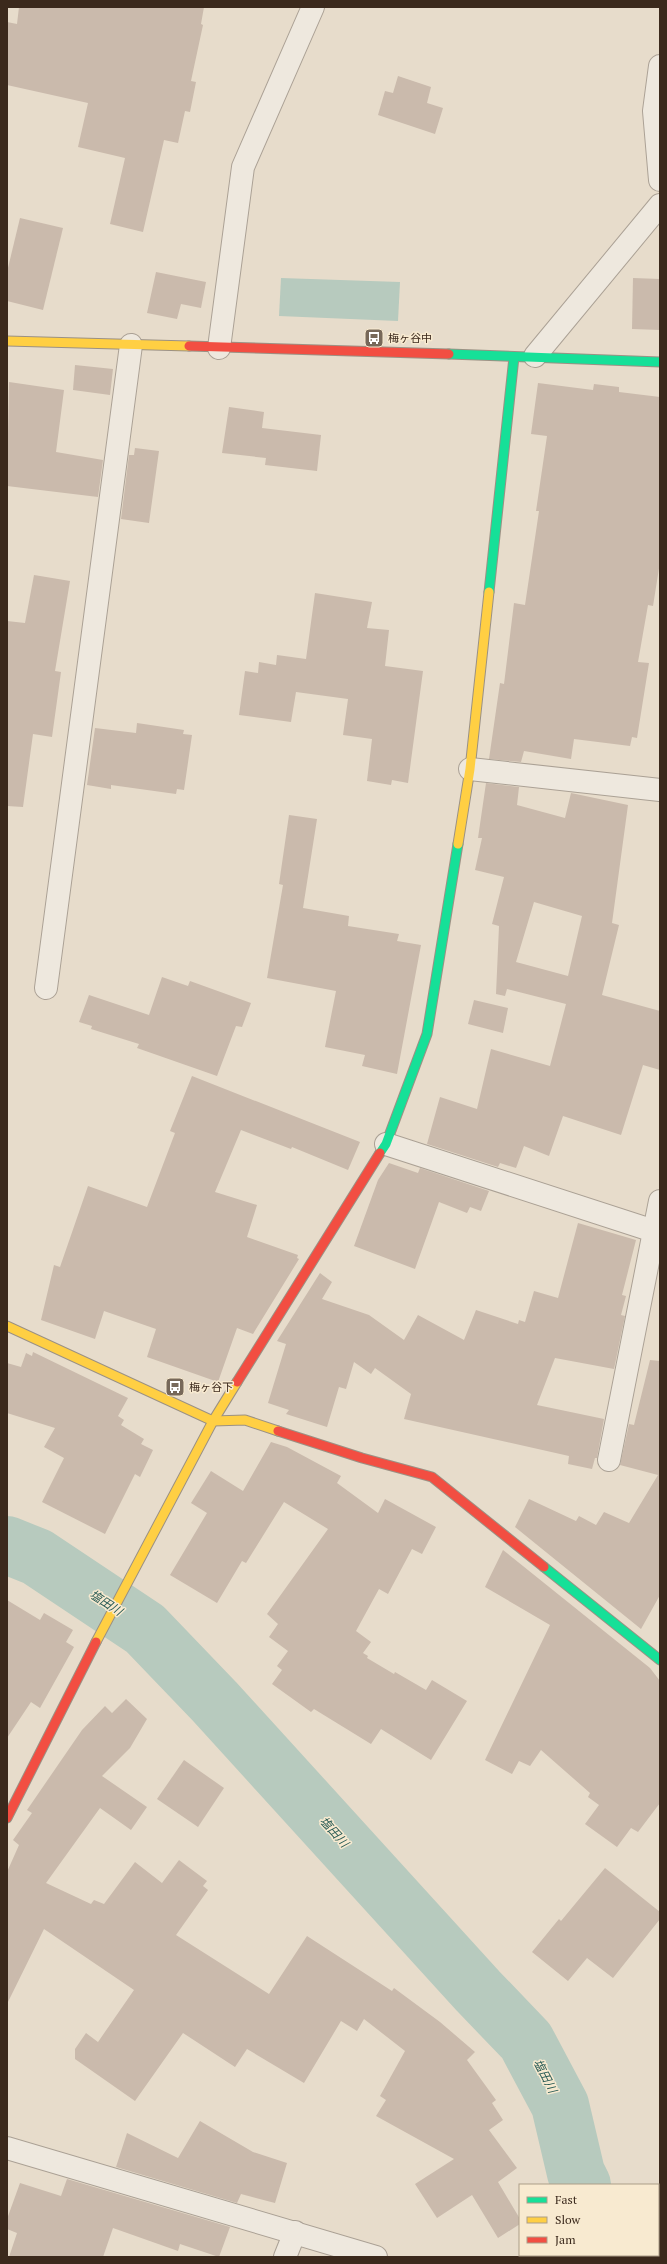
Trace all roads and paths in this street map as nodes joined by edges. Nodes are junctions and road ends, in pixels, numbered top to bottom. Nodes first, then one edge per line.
1 (313, 7) edge
2 (660, 66) edge
3 (660, 180) edge
4 (660, 205) edge
5 (7, 341) edge
6 (130, 345) junction
7 (219, 348) junction
8 (525, 357) junction
9 (660, 362) edge
10 (470, 769) junction
11 (660, 790) edge
12 (46, 988) dead end
13 (386, 1144) junction
14 (660, 1201) edge
15 (656, 1232) edge
16 (7, 1326) edge
17 (213, 1421) junction
18 (609, 1460) dead end
19 (660, 1660) edge
20 (10, 1807) edge
21 (7, 2148) edge
22 (295, 2232) junction
23 (285, 2257) edge
24 (376, 2257) edge

1 - 7 street
2 - 3 street
4 - 8 street
5 - 6 street
6 - 7 street
6 - 12 street
7 - 8 street
8 - 9 street
8 - 10 street
10 - 11 street
10 - 13 street
13 - 15 street
13 - 17 street
14 - 15 street
15 - 18 street
16 - 17 street
17 - 19 street
17 - 20 street
21 - 22 street
22 - 23 street
22 - 24 street

